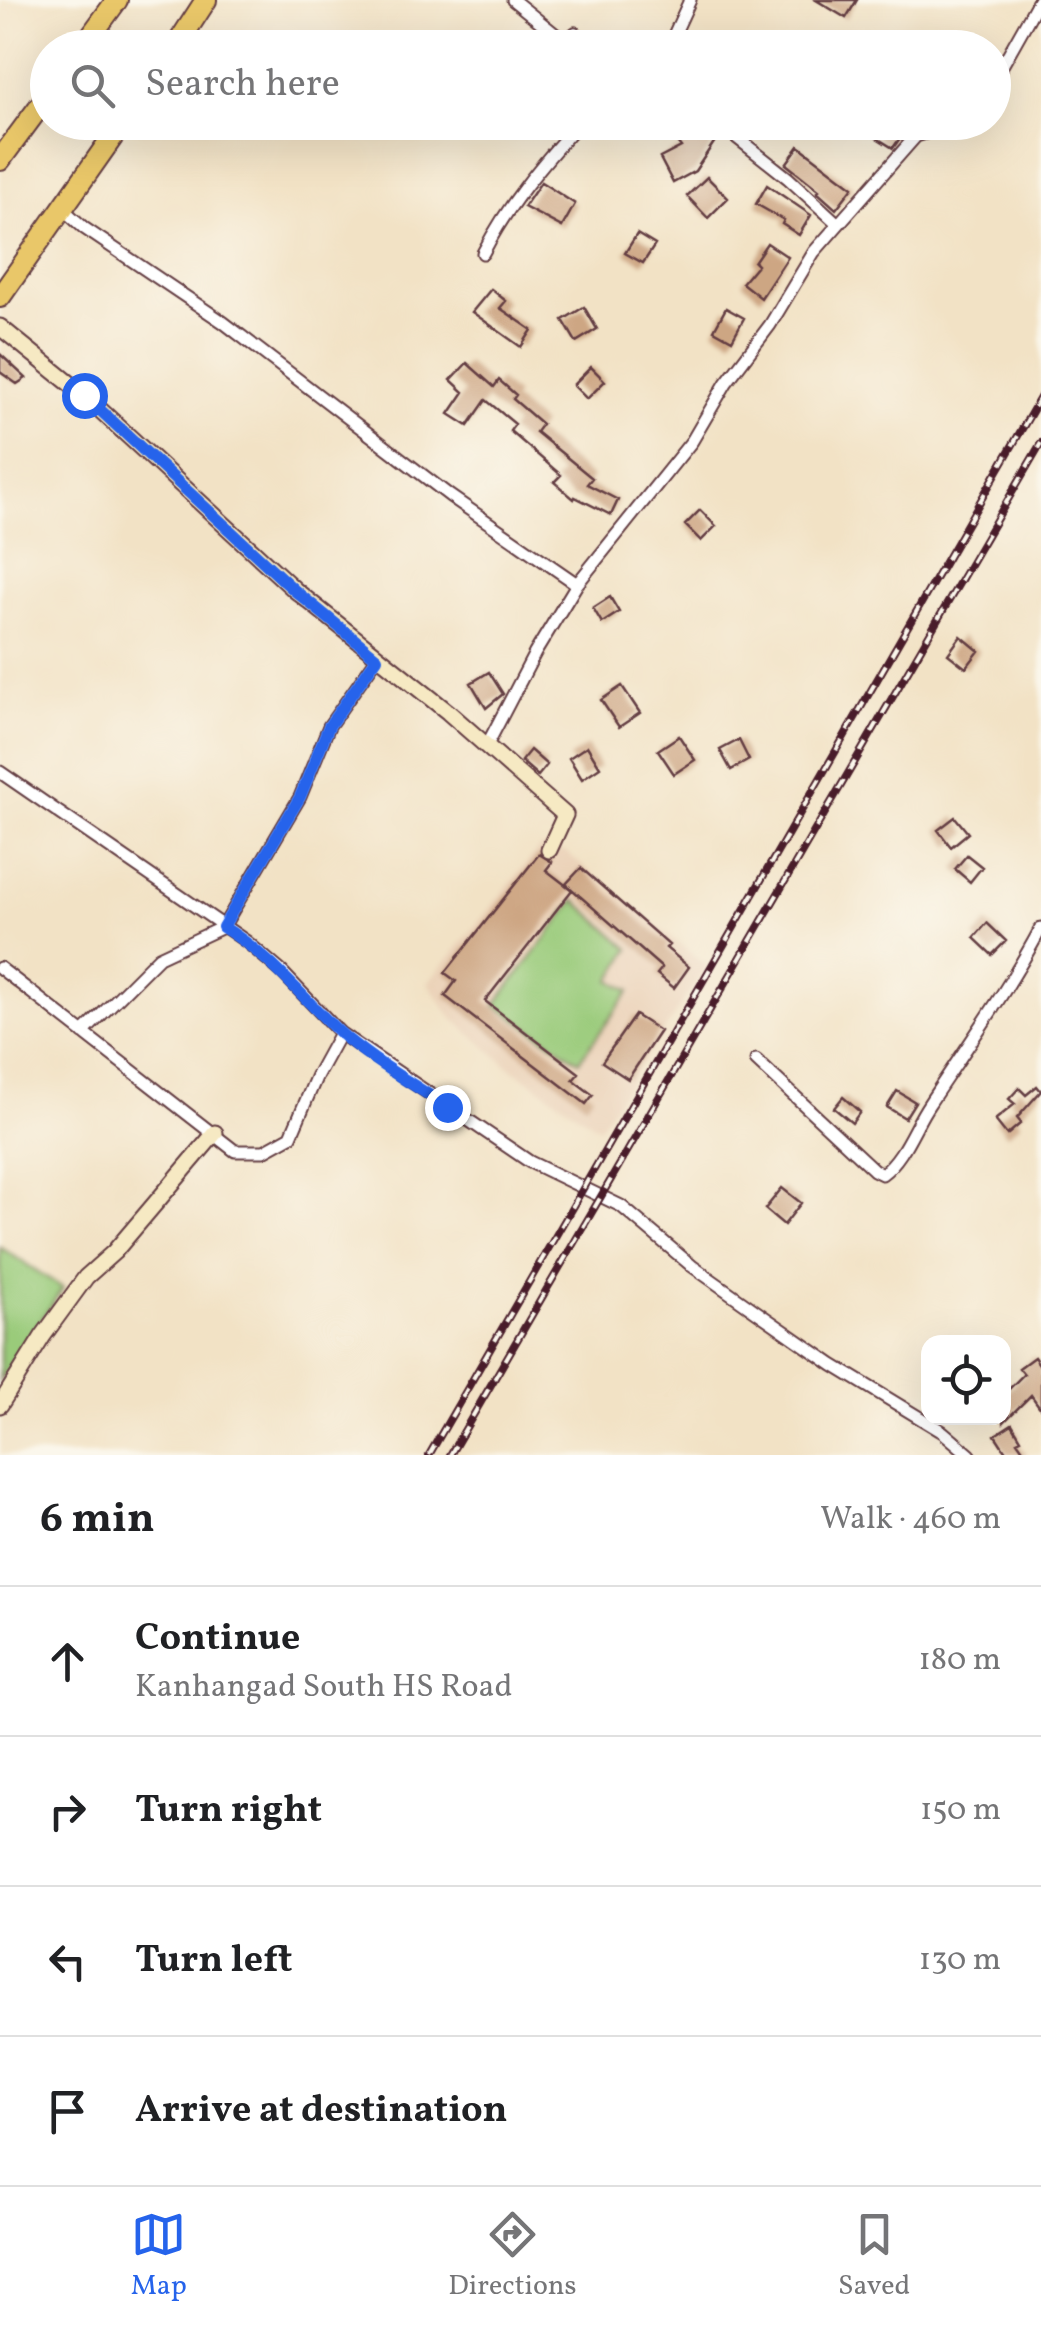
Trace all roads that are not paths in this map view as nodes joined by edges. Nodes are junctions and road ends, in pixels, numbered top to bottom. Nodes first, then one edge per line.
1 (118, 0) edge
2 (206, 0) edge
3 (513, 0) edge
4 (690, 0) edge
5 (1039, 0) edge
6 (96, 30) edge
7 (187, 30) edge
8 (549, 30) edge
9 (676, 30) edge
10 (1011, 50) edge
11 (30, 119) edge
12 (111, 140) edge
13 (563, 140) edge
14 (740, 140) edge
15 (913, 140) edge
16 (0, 160) edge
17 (63, 209) junction
18 (836, 223) junction
19 (482, 253) dead end
20 (0, 297) edge
21 (0, 327) edge
22 (578, 584) junction
23 (377, 658) junction
24 (486, 746) junction
25 (0, 772) edge
26 (548, 850) dead end
27 (223, 927) junction
28 (1041, 928) edge
29 (0, 968) edge
30 (82, 1033) junction
31 (340, 1033) junction
32 (756, 1060) dead end
33 (215, 1133) junction
34 (1, 1401) edge
35 (970, 1455) edge

1 - 6 highway
2 - 7 highway
3 - 8 street
4 - 9 street
5 - 10 street
11 - 16 highway
12 - 17 highway
13 - 19 street
14 - 18 street
15 - 18 street
17 - 20 highway
17 - 22 street
18 - 22 street
21 - 23 street
22 - 24 street
23 - 24 street
23 - 27 street
24 - 26 street
25 - 27 street
27 - 30 street
27 - 31 street
28 - 32 street
29 - 30 street
30 - 33 street
31 - 33 street
31 - 35 street
33 - 34 street

